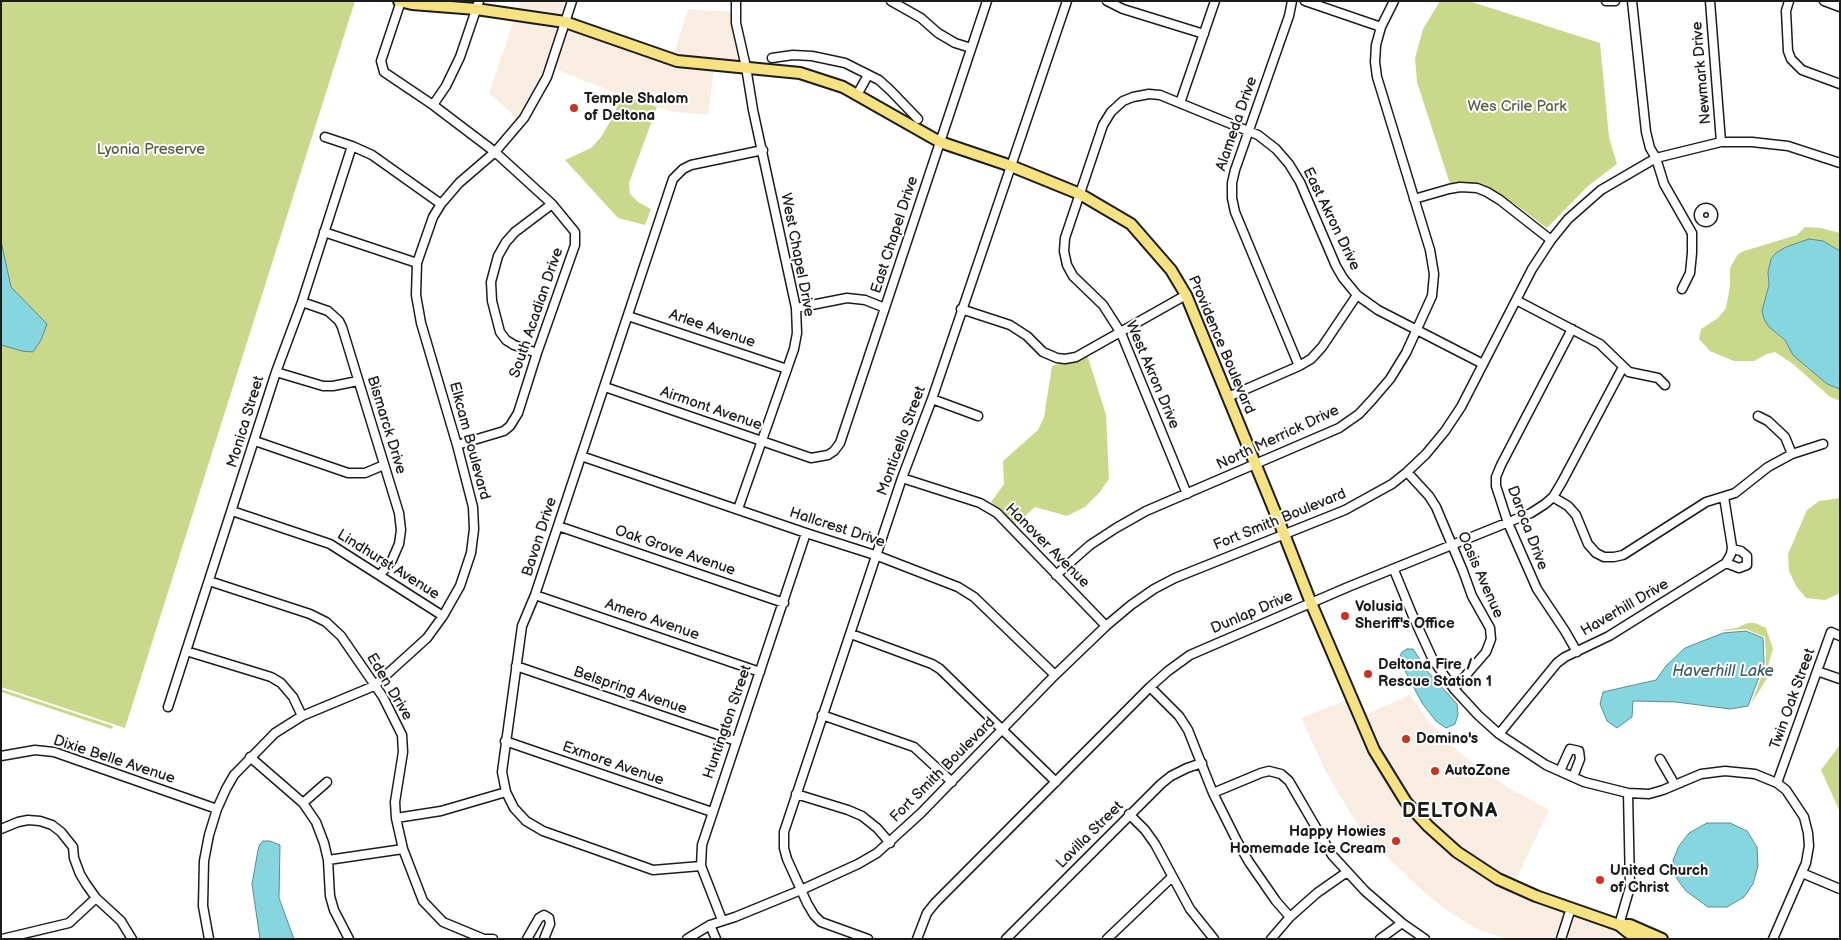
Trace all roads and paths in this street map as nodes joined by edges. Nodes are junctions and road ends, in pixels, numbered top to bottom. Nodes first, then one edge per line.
1 (400, 1) edge
2 (572, 1) edge
3 (736, 1) edge
4 (891, 1) edge
5 (911, 1) edge
6 (987, 1) edge
7 (1067, 1) edge
8 (1107, 1) edge
9 (1215, 1) edge
10 (1292, 1) edge
11 (1305, 1) edge
12 (1394, 1) edge
13 (1606, 1) edge
14 (1616, 1) edge
15 (1632, 1) edge
16 (1710, 1) edge
17 (1789, 1) edge
18 (1824, 1) edge
19 (477, 5) edge
20 (1840, 7) edge
21 (908, 10) junction
22 (565, 22) junction
23 (1381, 27) junction
24 (1204, 34) junction
25 (972, 48) junction
26 (772, 58) dead end
27 (746, 67) junction
28 (868, 75) junction
29 (1840, 84) edge
30 (857, 95) junction
31 (1180, 103) junction
32 (433, 104) junction
33 (918, 119) dead end
34 (1249, 130) junction
35 (324, 137) dead end
36 (940, 142) junction
37 (1721, 142) junction
38 (352, 146) junction
39 (763, 150) junction
40 (495, 152) junction
41 (1656, 158) junction
42 (1840, 162) edge
43 (1011, 166) junction
44 (1080, 194) junction
45 (1414, 199) junction
46 (441, 204) junction
47 (552, 204) junction
48 (1701, 218) dead end
49 (1688, 225) junction
50 (324, 232) junction
51 (1551, 240) junction
52 (418, 263) junction
53 (1682, 289) dead end
54 (1186, 295) junction
55 (1357, 295) junction
56 (1516, 300) junction
57 (302, 302) junction
58 (796, 308) junction
59 (885, 308) junction
60 (961, 309) junction
61 (628, 316) junction
62 (1417, 329) junction
63 (1572, 329) junction
64 (1121, 333) junction
65 (537, 353) junction
66 (1483, 364) junction
67 (1299, 366) junction
68 (1623, 367) junction
69 (787, 369) junction
70 (276, 372) junction
71 (358, 380) junction
72 (1665, 384) dead end
73 (604, 387) junction
74 (1228, 398) junction
75 (932, 399) junction
76 (978, 416) dead end
77 (1758, 416) dead end
78 (255, 442) junction
79 (762, 442) junction
80 (1823, 444) dead end
81 (457, 445) junction
82 (1792, 454) junction
83 (581, 456) junction
84 (809, 457) joint
85 (1255, 465) junction
86 (384, 466) junction
87 (1407, 472) junction
88 (902, 478) junction
89 (1187, 494) junction
90 (1554, 496) junction
91 (1724, 497) junction
92 (738, 509) junction
93 (232, 511) junction
94 (1508, 523) junction
95 (558, 526) junction
96 (806, 534) junction
97 (1284, 534) junction
98 (1452, 547) junction
99 (1732, 549) junction
100 (878, 556) junction
101 (1726, 563) junction
102 (1394, 570) junction
103 (380, 575) junction
104 (1056, 575) junction
105 (209, 580) junction
106 (535, 595) junction
107 (784, 603) junction
108 (1311, 603) junction
109 (444, 616) junction
110 (1106, 626) junction
111 (851, 634) junction
112 (1840, 636) edge
113 (186, 651) junction
114 (1577, 652) junction
115 (516, 666) junction
116 (1818, 671) junction
117 (760, 672) junction
118 (1055, 676) junction
119 (1840, 680) edge
120 (374, 686) junction
121 (1150, 687) junction
122 (1454, 689) junction
123 (168, 707) dead end
124 (822, 715) junction
125 (302, 716) junction
126 (1004, 729) junction
127 (1499, 734) junction
128 (505, 741) junction
129 (736, 741) junction
130 (1, 756) edge
131 (250, 757) junction
132 (1660, 759) dead end
133 (1202, 763) junction
134 (1560, 771) junction
135 (1573, 777) junction
136 (327, 782) dead end
137 (952, 782) junction
138 (1056, 782) junction
139 (1777, 783) junction
140 (1675, 785) junction
141 (506, 792) junction
142 (1213, 793) junction
143 (1628, 793) junction
144 (796, 794) junction
145 (303, 803) junction
146 (217, 809) junction
147 (712, 812) junction
148 (1130, 814) junction
149 (396, 818) junction
150 (1, 829) edge
151 (890, 843) junction
152 (403, 849) junction
153 (328, 860) junction
154 (701, 866) junction
155 (1346, 872) junction
156 (1802, 873) junction
157 (1172, 877) junction
158 (1840, 889) edge
159 (801, 890) junction
160 (96, 898) junction
161 (1572, 908) junction
162 (1290, 917) junction
163 (722, 920) junction
164 (1402, 923) junction
165 (710, 925) junction
166 (1620, 925) junction
167 (2, 939) edge
168 (132, 939) edge
169 (209, 939) edge
170 (349, 939) edge
171 (494, 939) edge
172 (527, 939) edge
173 (544, 939) edge
174 (687, 939) edge
175 (716, 939) edge
176 (868, 939) edge
177 (917, 939) edge
178 (1006, 939) edge
179 (1107, 939) edge
180 (1214, 939) edge
181 (1271, 939) edge
182 (1380, 939) edge
183 (1425, 939) edge
184 (1561, 939) edge
185 (1642, 939) edge
186 (1662, 939) edge
187 (1773, 939) edge

1 - 19 main road, Providence Boulevard
1 - 32 street, South Acadian Drive
2 - 22 street, Elkcam Boulevard
3 - 27 street, West Chapel Drive
4 - 21 street
5 - 21 street
6 - 25 street, East Chapel Drive
7 - 43 street, Monticello Street
8 - 24 street
9 - 24 street
10 - 34 street, Alameda Drive
11 - 23 street
12 - 23 street, North Merrick Drive
13 - 14 street
15 - 41 street
16 - 37 street, Newmark Drive
17 - 29 street
18 - 20 street
19 - 22 main road, Providence Boulevard
19 - 32 street
21 - 25 street
22 - 27 main road, Providence Boulevard
22 - 40 street, Elkcam Boulevard
23 - 45 street, North Merrick Drive
24 - 31 street
25 - 36 street, East Chapel Drive
26 - 28 street
27 - 30 main road, Providence Boulevard
27 - 39 street, West Chapel Drive
28 - 30 street
28 - 33 street
30 - 36 main road, Providence Boulevard
31 - 34 street, East Akron Drive
31 - 44 street, West Akron Drive
32 - 40 street, South Acadian Drive
34 - 55 street, East Akron Drive
34 - 67 street, Alameda Drive
35 - 38 street
36 - 43 main road, Providence Boulevard
36 - 59 street, East Chapel Drive
37 - 41 street, Fort Smith Boulevard
37 - 42 street, Fort Smith Boulevard
38 - 46 street
38 - 50 street, Monica Street
39 - 58 street, West Chapel Drive
39 - 61 street, Bavon Drive
40 - 46 street, Elkcam Boulevard
40 - 47 street, South Acadian Drive
41 - 49 street
41 - 51 street, Fort Smith Boulevard
43 - 44 main road, Providence Boulevard
43 - 60 street, Monticello Street
44 - 54 main road, Providence Boulevard
44 - 64 street, West Akron Drive
45 - 51 street
45 - 62 street, North Merrick Drive
46 - 52 street, Elkcam Boulevard
47 - 65 street, South Acadian Drive
47 - 65 street
48 - 49 street
49 - 53 street
50 - 52 street
50 - 57 street, Monica Street
51 - 56 street, Fort Smith Boulevard
52 - 81 street, Elkcam Boulevard
54 - 64 street
54 - 74 main road, Providence Boulevard
55 - 62 street, East Akron Drive
55 - 67 street
56 - 63 street
56 - 66 street, Fort Smith Boulevard
57 - 70 street, Monica Street
57 - 71 street, Bismarck Drive
58 - 59 street
58 - 69 street, West Chapel Drive
59 - 84 street, East Chapel Drive
60 - 64 street
60 - 75 street, Monticello Street
61 - 69 street, Arlee Avenue
61 - 73 street, Bavon Drive
62 - 66 street, East Akron Drive
62 - 85 street, North Merrick Drive
63 - 68 street
63 - 94 street, Daroca Drive
64 - 89 street, West Akron Drive
65 - 81 street, South Acadian Drive
66 - 87 street, Fort Smith Boulevard
67 - 74 street
68 - 72 street
68 - 90 street, Dunlap Drive
69 - 79 street, West Chapel Drive
70 - 71 street
70 - 78 street, Monica Street
71 - 86 street, Bismarck Drive
73 - 79 street, Airmont Avenue
73 - 83 street, Bavon Drive
74 - 85 main road, Providence Boulevard
75 - 76 street
75 - 88 street, Monticello Street
77 - 82 street
78 - 86 street
78 - 93 street, Monica Street
79 - 84 street, Airmont Avenue
79 - 92 street, West Chapel Drive
80 - 82 street
81 - 109 street, Elkcam Boulevard
82 - 91 street
83 - 92 street, Hallcrest Drive
83 - 95 street, Bavon Drive
85 - 89 street, North Merrick Drive
85 - 97 main road, Providence Boulevard
86 - 103 street, Bismarck Drive
87 - 97 street, Fort Smith Boulevard
87 - 98 street, Oasis Avenue
88 - 100 street, Monticello Street
88 - 104 street, Hanover Avenue
89 - 104 street, North Merrick Drive
90 - 91 street
90 - 94 street, Dunlap Drive
91 - 99 street
92 - 96 street, Hallcrest Drive
93 - 103 street, Lindhurst Avenue
93 - 105 street, Monica Street
94 - 98 street, Dunlap Drive
94 - 114 street, Daroca Drive
95 - 106 street, Bavon Drive
95 - 107 street, Oak Grove Avenue
96 - 100 street, Hallcrest Drive
96 - 107 street, Huntington Street
97 - 108 main road, Providence Boulevard
97 - 110 street, Fort Smith Boulevard
98 - 102 street, Dunlap Drive
98 - 122 street, Oasis Avenue
99 - 101 street
99 - 101 street
100 - 111 street, Monticello Street
100 - 118 street, Hallcrest Drive
101 - 114 street, Haverhill Drive
102 - 108 street, Dunlap Drive
102 - 122 street
103 - 109 street, Lindhurst Avenue
104 - 110 street, Hanover Avenue
105 - 113 street, Monica Street
105 - 120 street, Eden Drive
106 - 115 street, Bavon Drive
106 - 117 street, Amero Avenue
107 - 117 street, Huntington Street
108 - 121 street, Dunlap Drive
108 - 161 main road, Providence Boulevard
109 - 120 street, Elkcam Boulevard
110 - 118 street, Fort Smith Boulevard
111 - 124 street, Monticello Street
111 - 126 street
112 - 116 street, Twin Oak Street
113 - 123 street, Monica Street
113 - 125 street
114 - 127 street, Haverhill Drive
115 - 128 street, Bavon Drive
115 - 129 street, Belspring Avenue
116 - 119 street
116 - 139 street, Twin Oak Street
117 - 129 street, Huntington Street
118 - 126 street, Fort Smith Boulevard
120 - 125 street, Elkcam Boulevard
120 - 149 street, Eden Drive
121 - 133 street
121 - 138 street, Dunlap Drive
122 - 127 street
124 - 137 street
124 - 144 street, Monticello Street
125 - 131 street, Elkcam Boulevard
126 - 137 street, Fort Smith Boulevard
126 - 138 street
127 - 134 street
128 - 141 street, Bavon Drive
128 - 147 street, Exmore Avenue
129 - 147 street, Huntington Street
130 - 146 street, Dixie Belle Avenue
131 - 145 street
131 - 146 street, Elkcam Boulevard
132 - 140 street
133 - 142 street
133 - 148 street, Lavilla Street
134 - 135 street
134 - 135 street
135 - 143 street
136 - 145 street
137 - 151 street, Fort Smith Boulevard
138 - 177 street, Dunlap Drive
139 - 140 street
139 - 156 street
140 - 143 street
141 - 149 street
141 - 154 street, Bavon Drive
142 - 155 street
142 - 162 street
143 - 166 street
144 - 151 street
144 - 159 street, Monticello Street
145 - 153 street
146 - 169 street, Elkcam Boulevard
147 - 154 street, Huntington Street
148 - 157 street
148 - 178 street, Lavilla Street
149 - 152 street, Eden Drive
150 - 160 street
151 - 159 street, Fort Smith Boulevard
152 - 153 street
152 - 171 street, Eden Drive
153 - 170 street
154 - 163 street, Huntington Street
155 - 162 street
155 - 164 street
156 - 158 street
156 - 187 street
157 - 179 street
157 - 180 street
159 - 163 street, Fort Smith Boulevard
159 - 176 street, Monticello Street
160 - 167 street
160 - 168 street
161 - 166 main road, Providence Boulevard
161 - 184 street
162 - 181 street
163 - 165 street, Fort Smith Boulevard
164 - 182 street
164 - 183 street
165 - 174 street, Fort Smith Boulevard
165 - 175 street
166 - 185 main road, Providence Boulevard
166 - 186 main road, Providence Boulevard
172 - 173 street

